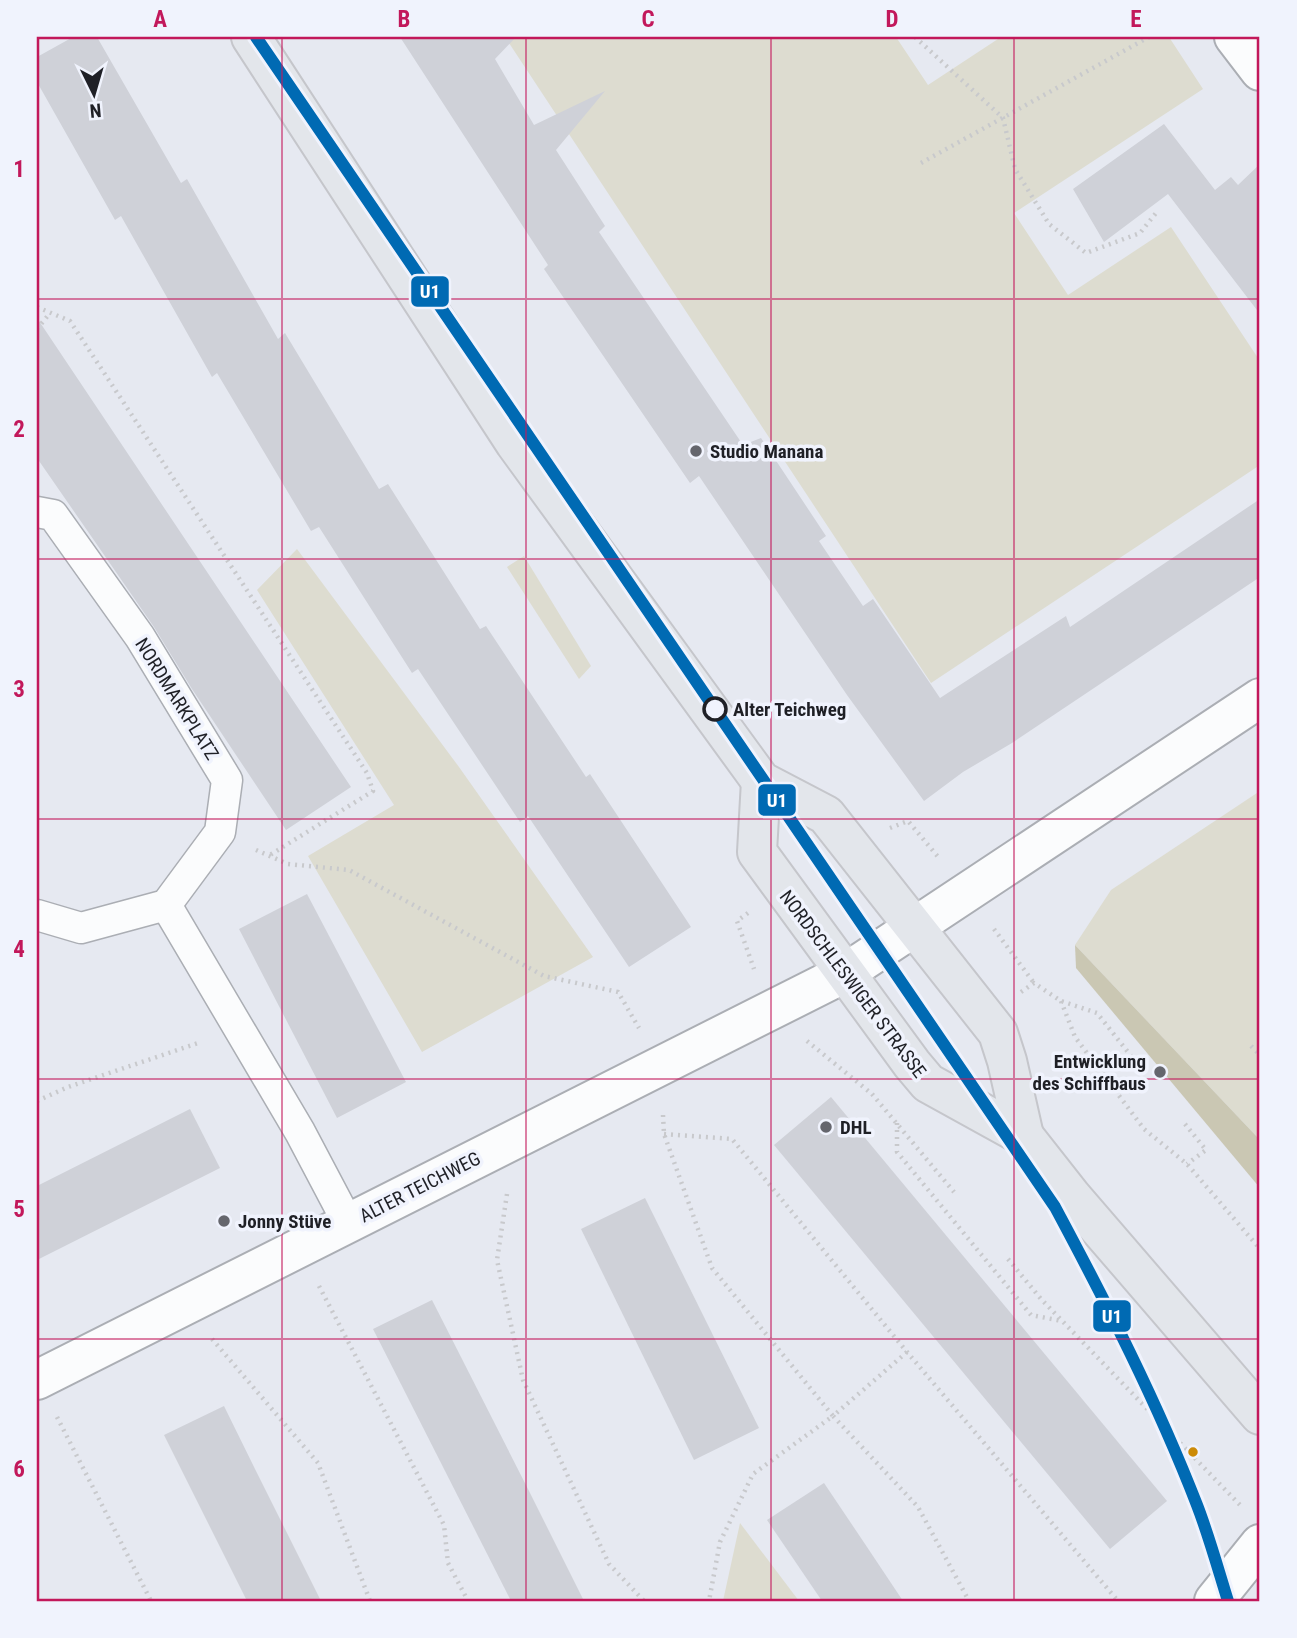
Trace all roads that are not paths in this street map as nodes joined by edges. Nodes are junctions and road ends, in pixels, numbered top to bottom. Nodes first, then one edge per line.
1 (251, 37) edge
2 (1234, 37) edge
3 (1260, 71) edge
4 (37, 512) edge
5 (1260, 698) edge
6 (761, 781) junction
7 (166, 905) junction
8 (37, 915) edge
9 (915, 927) junction
10 (845, 973) junction
11 (1024, 1136) junction
12 (348, 1223) junction
13 (37, 1379) edge
14 (1260, 1415) edge
15 (1260, 1544) edge
16 (1214, 1601) edge

1 - 6 main road, NORDSCHLESWIGER STRASSE
2 - 3 street
4 - 7 lane, NORDMARKPLATZ
5 - 9 street, ALTER TEICHWEG
6 - 9 main road, NORDSCHLESWIGER STRASSE
6 - 10 main road, NORDSCHLESWIGER STRASSE
7 - 8 lane
7 - 12 lane
9 - 10 street, ALTER TEICHWEG
9 - 11 main road, NORDSCHLESWIGER STRASSE
10 - 11 main road, NORDSCHLESWIGER STRASSE
10 - 12 street, ALTER TEICHWEG
11 - 14 main road, NORDSCHLESWIGER STRASSE
12 - 13 street, ALTER TEICHWEG
15 - 16 street

